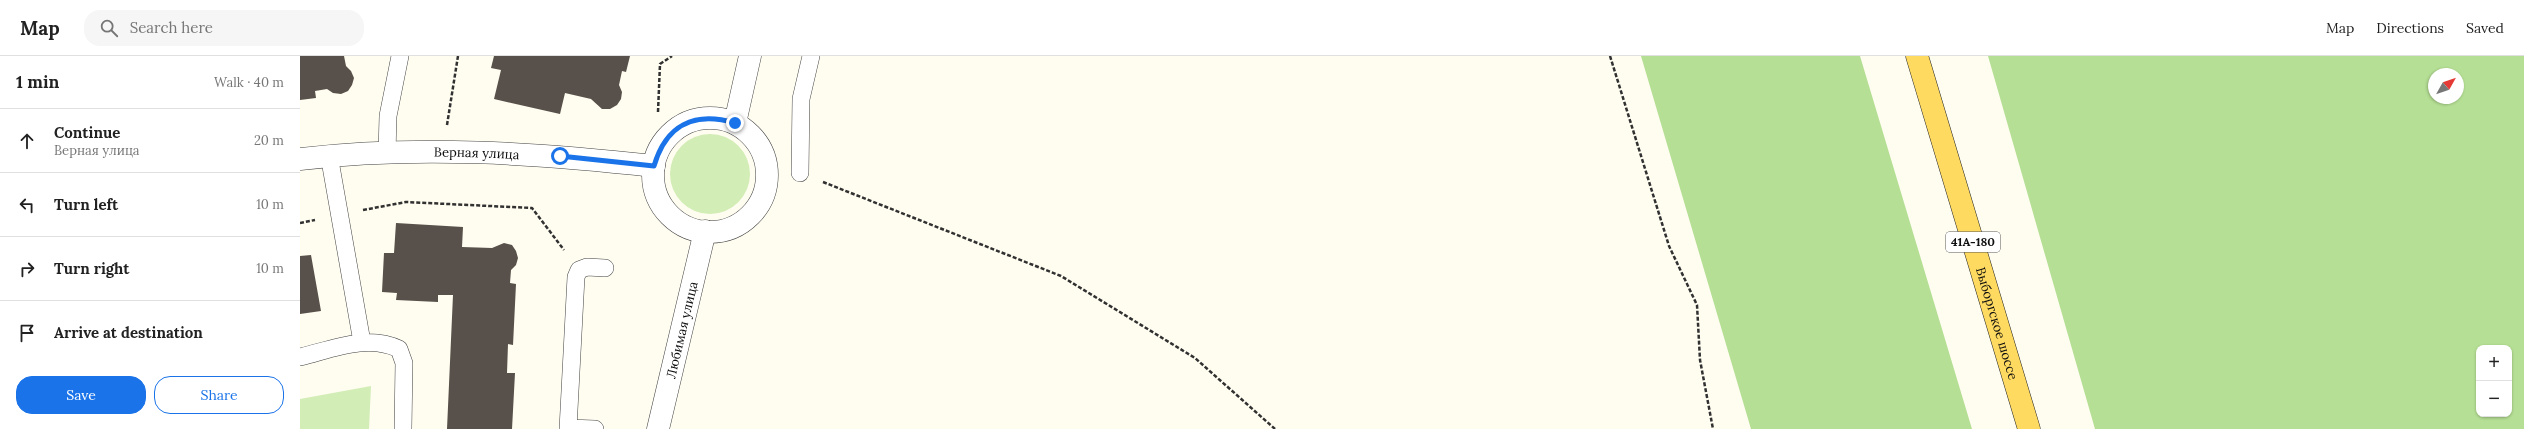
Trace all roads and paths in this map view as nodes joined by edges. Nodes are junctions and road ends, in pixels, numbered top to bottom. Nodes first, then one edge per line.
1 (400, 56) edge
2 (458, 56) edge
3 (672, 56) edge
4 (750, 56) edge
5 (811, 56) edge
6 (1610, 56) edge
7 (1917, 56) edge
8 (658, 112) dead end
9 (735, 123) junction
10 (446, 132) dead end
11 (387, 153) junction
12 (329, 156) junction
13 (300, 159) edge
14 (654, 166) junction
15 (800, 173) joint
16 (339, 215) junction
17 (300, 223) edge
18 (705, 231) junction
19 (605, 268) dead end
20 (579, 270) junction
21 (362, 342) junction
22 (300, 357) edge
23 (568, 428) edge
24 (403, 429) edge
25 (595, 429) edge
26 (658, 429) edge
27 (1275, 429) edge
28 (1713, 429) edge
29 (2029, 429) edge

1 - 11 lane
2 - 10 path
3 - 8 path
4 - 9 street
5 - 15 lane
6 - 28 path
7 - 29 main road, Выборгское шоссе / 41А-180
9 - 14 street
9 - 18 street
11 - 12 street, Верная улица
11 - 14 street, Верная улица
12 - 13 street, Верная улица
12 - 16 lane
14 - 18 street
15 - 27 path
16 - 17 path
16 - 20 path
16 - 21 lane
18 - 26 street, Любимая улица
19 - 20 lane
20 - 23 lane
21 - 22 lane
21 - 24 lane
23 - 25 lane

